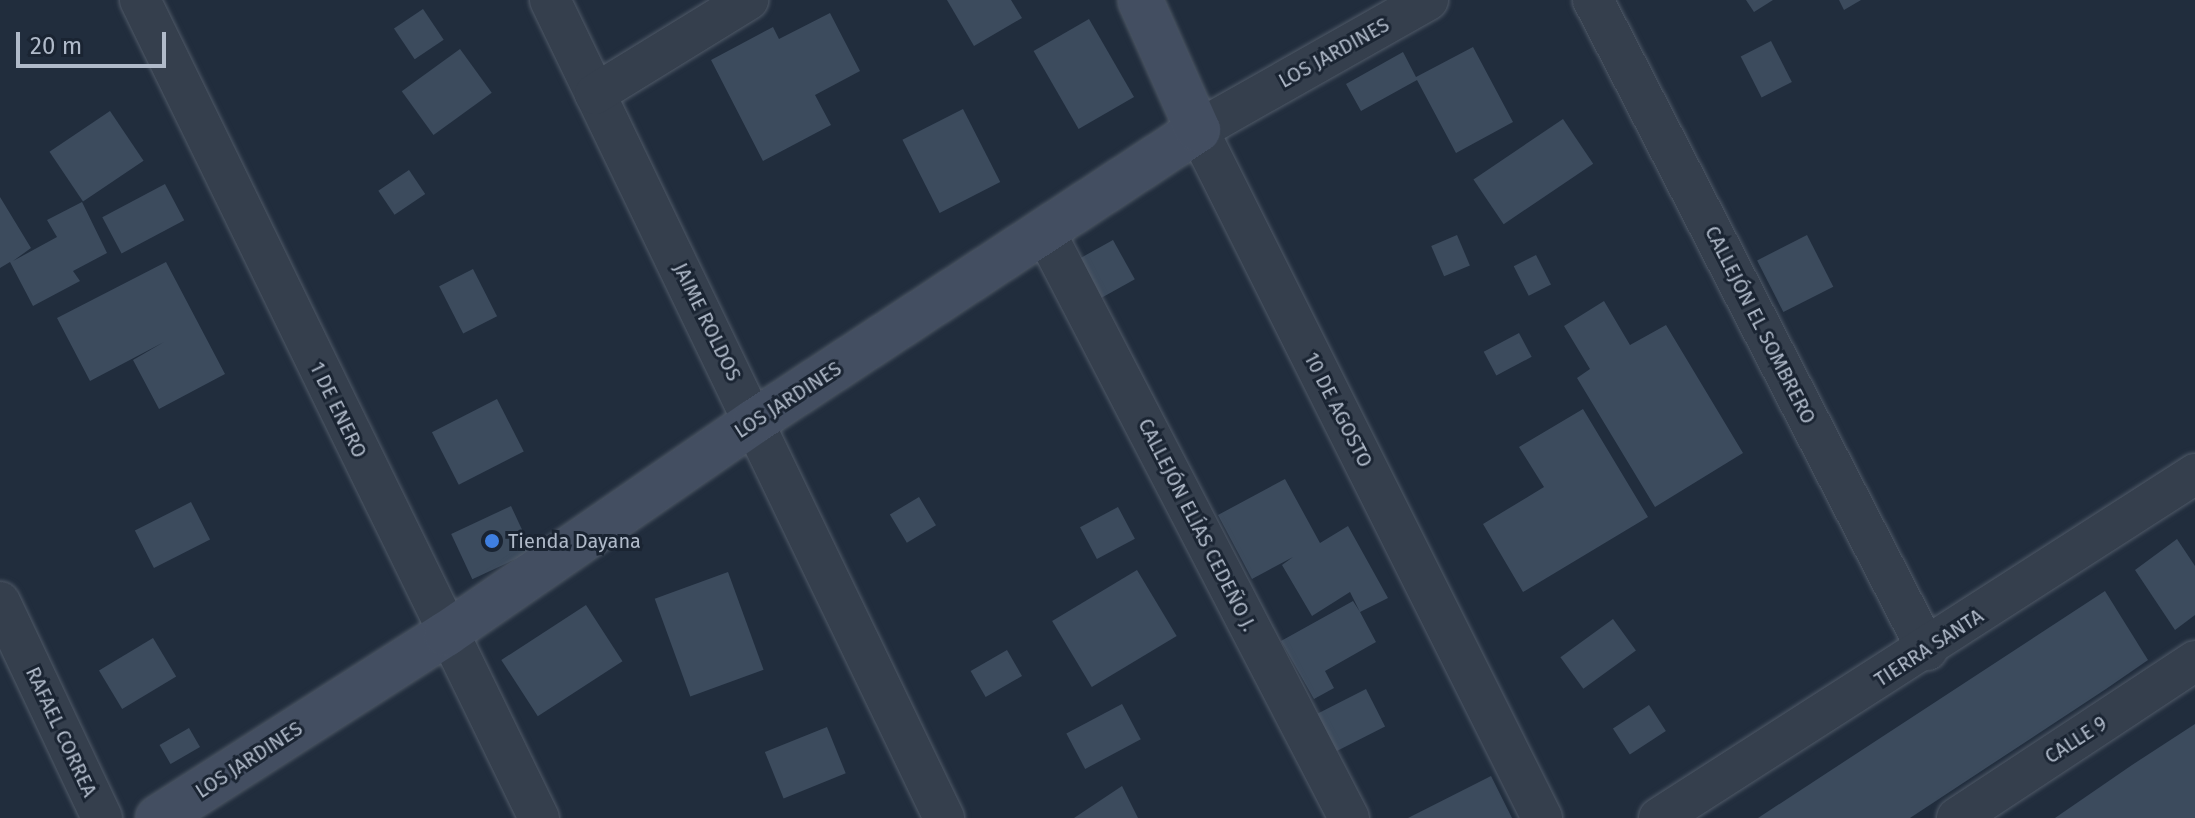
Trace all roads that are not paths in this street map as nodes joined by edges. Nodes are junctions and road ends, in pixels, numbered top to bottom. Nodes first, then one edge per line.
1 (140, 0) edge
2 (550, 0) edge
3 (748, 0) edge
4 (1140, 0) edge
5 (1428, 0) edge
6 (1593, 0) edge
7 (595, 94) junction
8 (1198, 130) junction
9 (1045, 232) junction
10 (755, 421) junction
11 (2195, 474) edge
12 (0, 602) edge
13 (446, 634) junction
14 (1927, 650) junction
15 (2195, 661) edge
16 (102, 818) edge
17 (158, 818) edge
18 (539, 818) edge
19 (944, 818) edge
20 (1349, 818) edge
21 (1542, 818) edge
22 (1659, 818) edge
23 (1957, 818) edge

1 - 13 street, 1 DE ENERO
2 - 7 street, JAIME ROLDOS
3 - 7 street
4 - 8 street, 10 DE AGOSTO
5 - 8 street, LOS JARDINES
6 - 14 street, CALLEJÓN EL SOMBRERO
7 - 10 street, JAIME ROLDOS
8 - 9 street, LOS JARDINES
8 - 21 street, 10 DE AGOSTO
9 - 10 street, LOS JARDINES
9 - 20 street, CALLEJÓN ELÍAS CEDEÑO J.
10 - 13 street, LOS JARDINES
10 - 19 street, JAIME ROLDOS
11 - 14 street, TIERRA SANTA
12 - 16 street, RAFAEL CORREA
13 - 17 street, LOS JARDINES
13 - 18 street, 1 DE ENERO
14 - 22 street, TIERRA SANTA
15 - 23 street, CALLE 9

